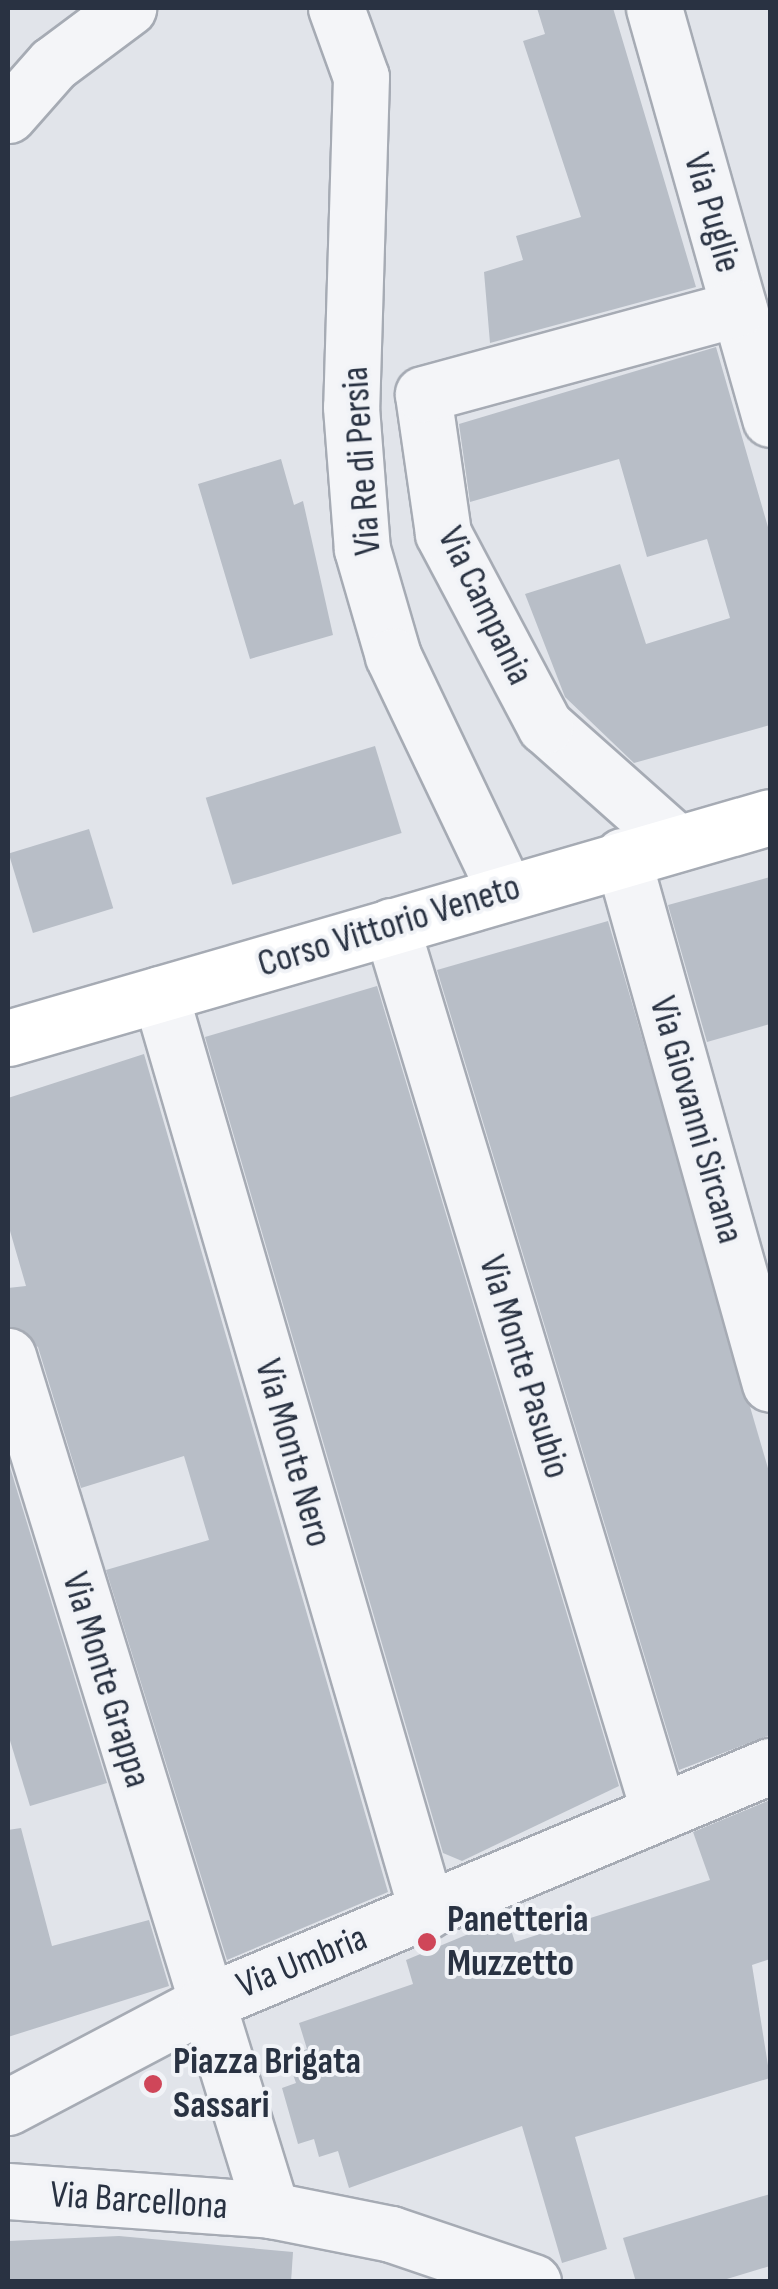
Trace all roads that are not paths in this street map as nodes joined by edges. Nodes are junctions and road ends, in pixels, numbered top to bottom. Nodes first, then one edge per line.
1 (128, 8) edge
2 (336, 8) edge
3 (654, 8) edge
4 (8, 115) edge
5 (739, 308) junction
6 (770, 419) edge
7 (770, 817) edge
8 (677, 843) junction
9 (622, 856) junction
10 (505, 891) junction
11 (391, 926) junction
12 (160, 994) junction
13 (8, 1038) edge
14 (8, 1356) edge
15 (770, 1384) edge
16 (770, 1766) edge
17 (658, 1808) junction
18 (427, 1911) junction
19 (205, 2003) junction
20 (8, 2107) edge
21 (8, 2191) edge
22 (270, 2210) junction
23 (533, 2282) edge

1 - 4 street
2 - 10 street, Via Re di Persia
3 - 5 street, Via Puglie
5 - 6 street, Via Puglie
5 - 8 street, Via Campania
7 - 8 main road, Corso Vittorio Veneto
8 - 9 main road, Corso Vittorio Veneto
9 - 10 main road, Corso Vittorio Veneto
9 - 15 street, Via Giovanni Sircana
10 - 11 main road, Corso Vittorio Veneto
11 - 12 main road, Corso Vittorio Veneto
11 - 17 street, Via Monte Pasubio
12 - 13 main road, Corso Vittorio Veneto
12 - 18 street, Via Monte Nero
14 - 19 street, Via Monte Grappa
16 - 17 street, Via Umbria
17 - 18 street, Via Umbria
18 - 19 street, Via Umbria
19 - 20 street, Via Umbria
19 - 22 street, Via Barcellona
21 - 22 street, Via Barcellona
22 - 23 street, Via Barcellona

